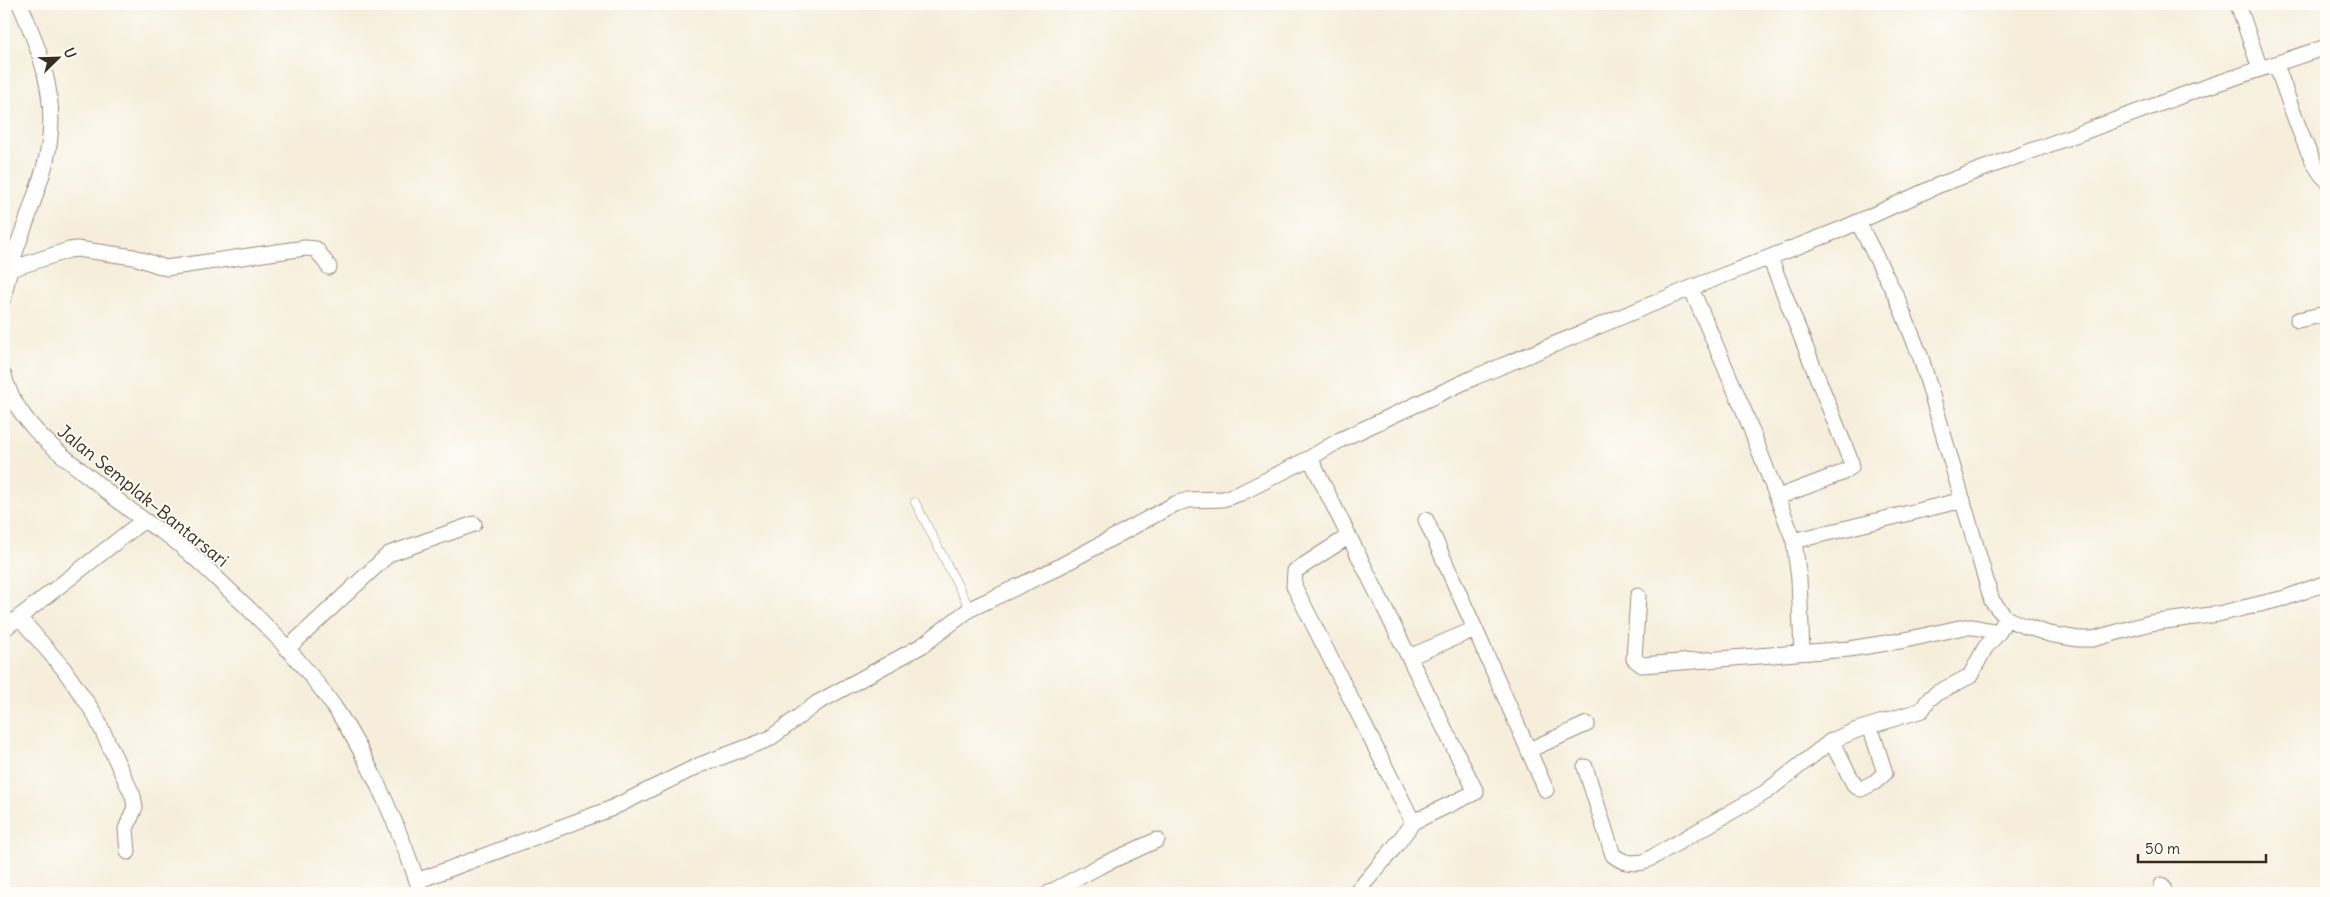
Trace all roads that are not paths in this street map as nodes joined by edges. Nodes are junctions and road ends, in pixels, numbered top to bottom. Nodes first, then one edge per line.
1 (20, 4) edge
2 (2238, 4) edge
3 (2326, 47) edge
4 (2276, 64) junction
5 (2260, 69) junction
6 (2326, 179) edge
7 (1858, 222) junction
8 (1770, 258) junction
9 (329, 267) dead end
10 (6, 274) edge
11 (1691, 288) junction
12 (4, 297) edge
13 (2326, 314) edge
14 (2298, 320) dead end
15 (4, 376) edge
16 (1310, 458) junction
17 (1778, 497) junction
18 (1963, 500) junction
19 (915, 502) dead end
20 (144, 520) junction
21 (1426, 520) dead end
22 (474, 524) dead end
23 (1349, 536) junction
24 (1794, 541) junction
25 (2326, 583) edge
26 (1638, 596) dead end
27 (970, 609) junction
28 (19, 617) junction
29 (2006, 618) junction
30 (4, 629) edge
31 (1475, 629) junction
32 (1999, 632) junction
33 (287, 649) junction
34 (1802, 652) junction
35 (1409, 657) junction
36 (1587, 724) dead end
37 (1870, 726) junction
38 (1831, 742) junction
39 (1529, 750) junction
40 (1585, 767) dead end
41 (1546, 790) dead end
42 (1413, 822) junction
43 (1157, 840) dead end
44 (128, 852) dead end
45 (419, 887) edge
46 (1049, 893) edge
47 (1356, 893) edge

1 - 10 street
2 - 5 street
3 - 4 street
4 - 5 street
4 - 6 street
5 - 7 street
7 - 8 street
7 - 18 street
8 - 11 street
8 - 17 street
9 - 10 street
10 - 12 street
11 - 16 street
11 - 17 street
13 - 14 street
15 - 20 street, Jalan Semplak–Bantarsari
16 - 23 street
16 - 27 street
17 - 24 street
18 - 24 street
18 - 29 street
19 - 27 lane
20 - 28 street
20 - 33 street, Jalan Semplak–Bantarsari
21 - 31 street
22 - 33 street
23 - 35 street
23 - 42 street
24 - 34 street
25 - 29 street
26 - 34 street
27 - 45 street
28 - 30 street
28 - 44 street
29 - 32 street
31 - 35 street
31 - 39 street
32 - 34 street
32 - 37 street
33 - 45 street, Jalan Semplak–Bantarsari
35 - 42 street
36 - 39 street
37 - 38 street
37 - 38 street
38 - 40 street
39 - 41 street
42 - 47 street
43 - 46 street

